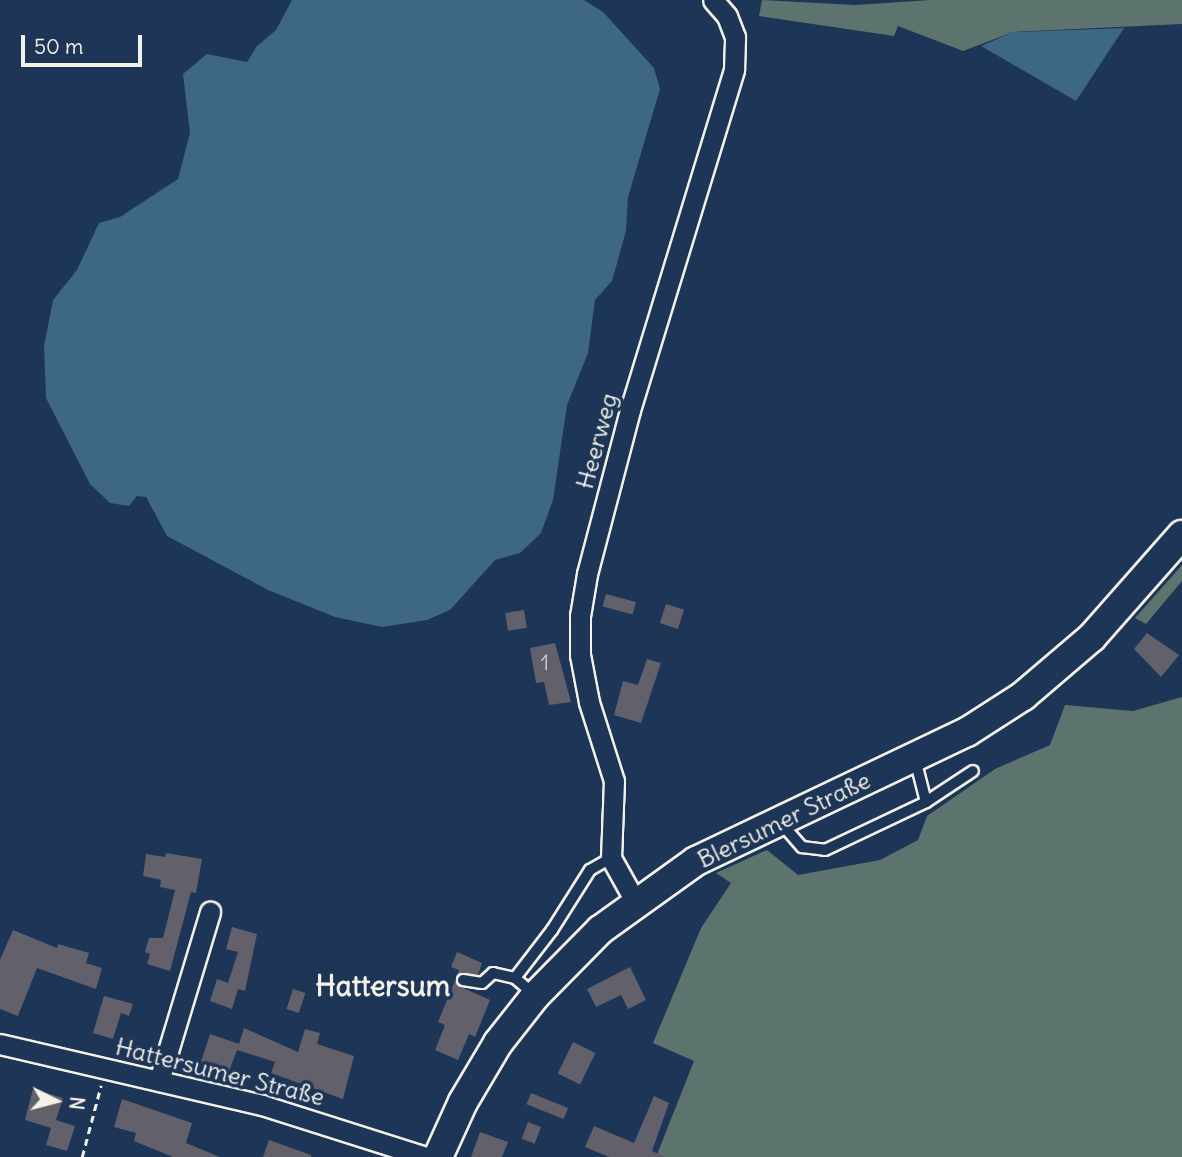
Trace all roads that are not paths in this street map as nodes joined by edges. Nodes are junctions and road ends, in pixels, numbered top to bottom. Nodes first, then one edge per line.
1 (713, 0) edge
2 (1182, 535) edge
3 (915, 758) junction
4 (973, 771) dead end
5 (926, 802) junction
6 (779, 819) junction
7 (611, 858) junction
8 (635, 901) junction
9 (210, 912) dead end
10 (463, 980) dead end
11 (525, 987) junction
12 (0, 1044) edge
13 (159, 1081) junction
14 (426, 1157) edge
15 (438, 1157) edge

1 - 7 street, Heerweg
2 - 3 main road, Blersumer Straße
3 - 5 lane
3 - 6 main road, Blersumer Straße
4 - 5 lane
5 - 6 lane
6 - 8 main road, Blersumer Straße
7 - 8 street
7 - 11 lane
8 - 11 main road, Blersumer Straße
9 - 13 street
10 - 11 lane
11 - 15 main road, Blersumer Straße
12 - 13 street, Hattersumer Straße
13 - 14 street, Hattersumer Straße

